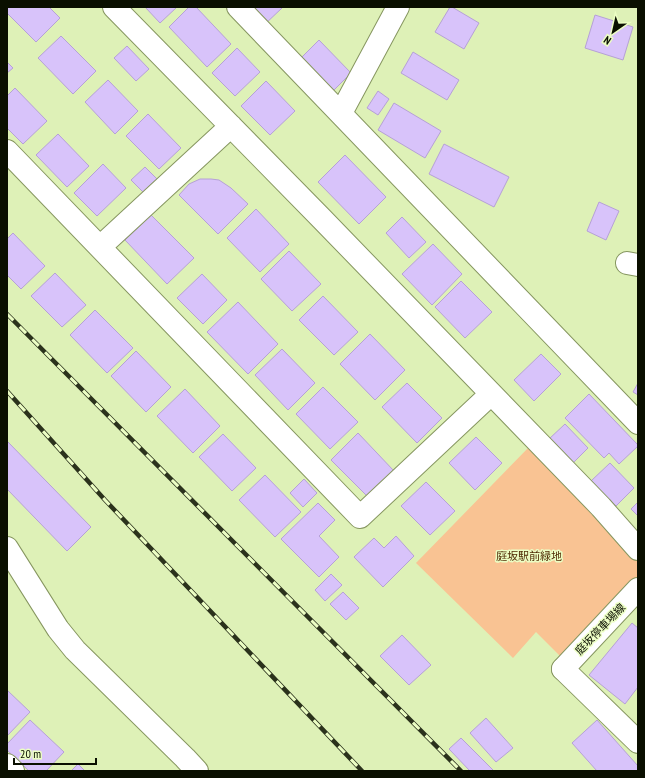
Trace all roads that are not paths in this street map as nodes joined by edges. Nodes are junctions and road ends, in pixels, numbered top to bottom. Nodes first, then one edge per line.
1 (114, 7) edge
2 (238, 7) edge
3 (398, 7) edge
4 (341, 113) junction
5 (231, 126) junction
6 (7, 151) edge
7 (100, 247) junction
8 (491, 394) junction
9 (638, 422) edge
10 (7, 548) edge
11 (638, 548) edge
12 (638, 590) edge
13 (638, 742) edge
14 (7, 766) edge
15 (13, 771) edge
16 (197, 771) edge

1 - 5 street
2 - 4 street
3 - 4 street
4 - 9 street
5 - 7 street
5 - 8 street
6 - 7 street
7 - 8 street
8 - 11 street
10 - 16 street
12 - 13 street, 庭坂停車場線
14 - 15 street

